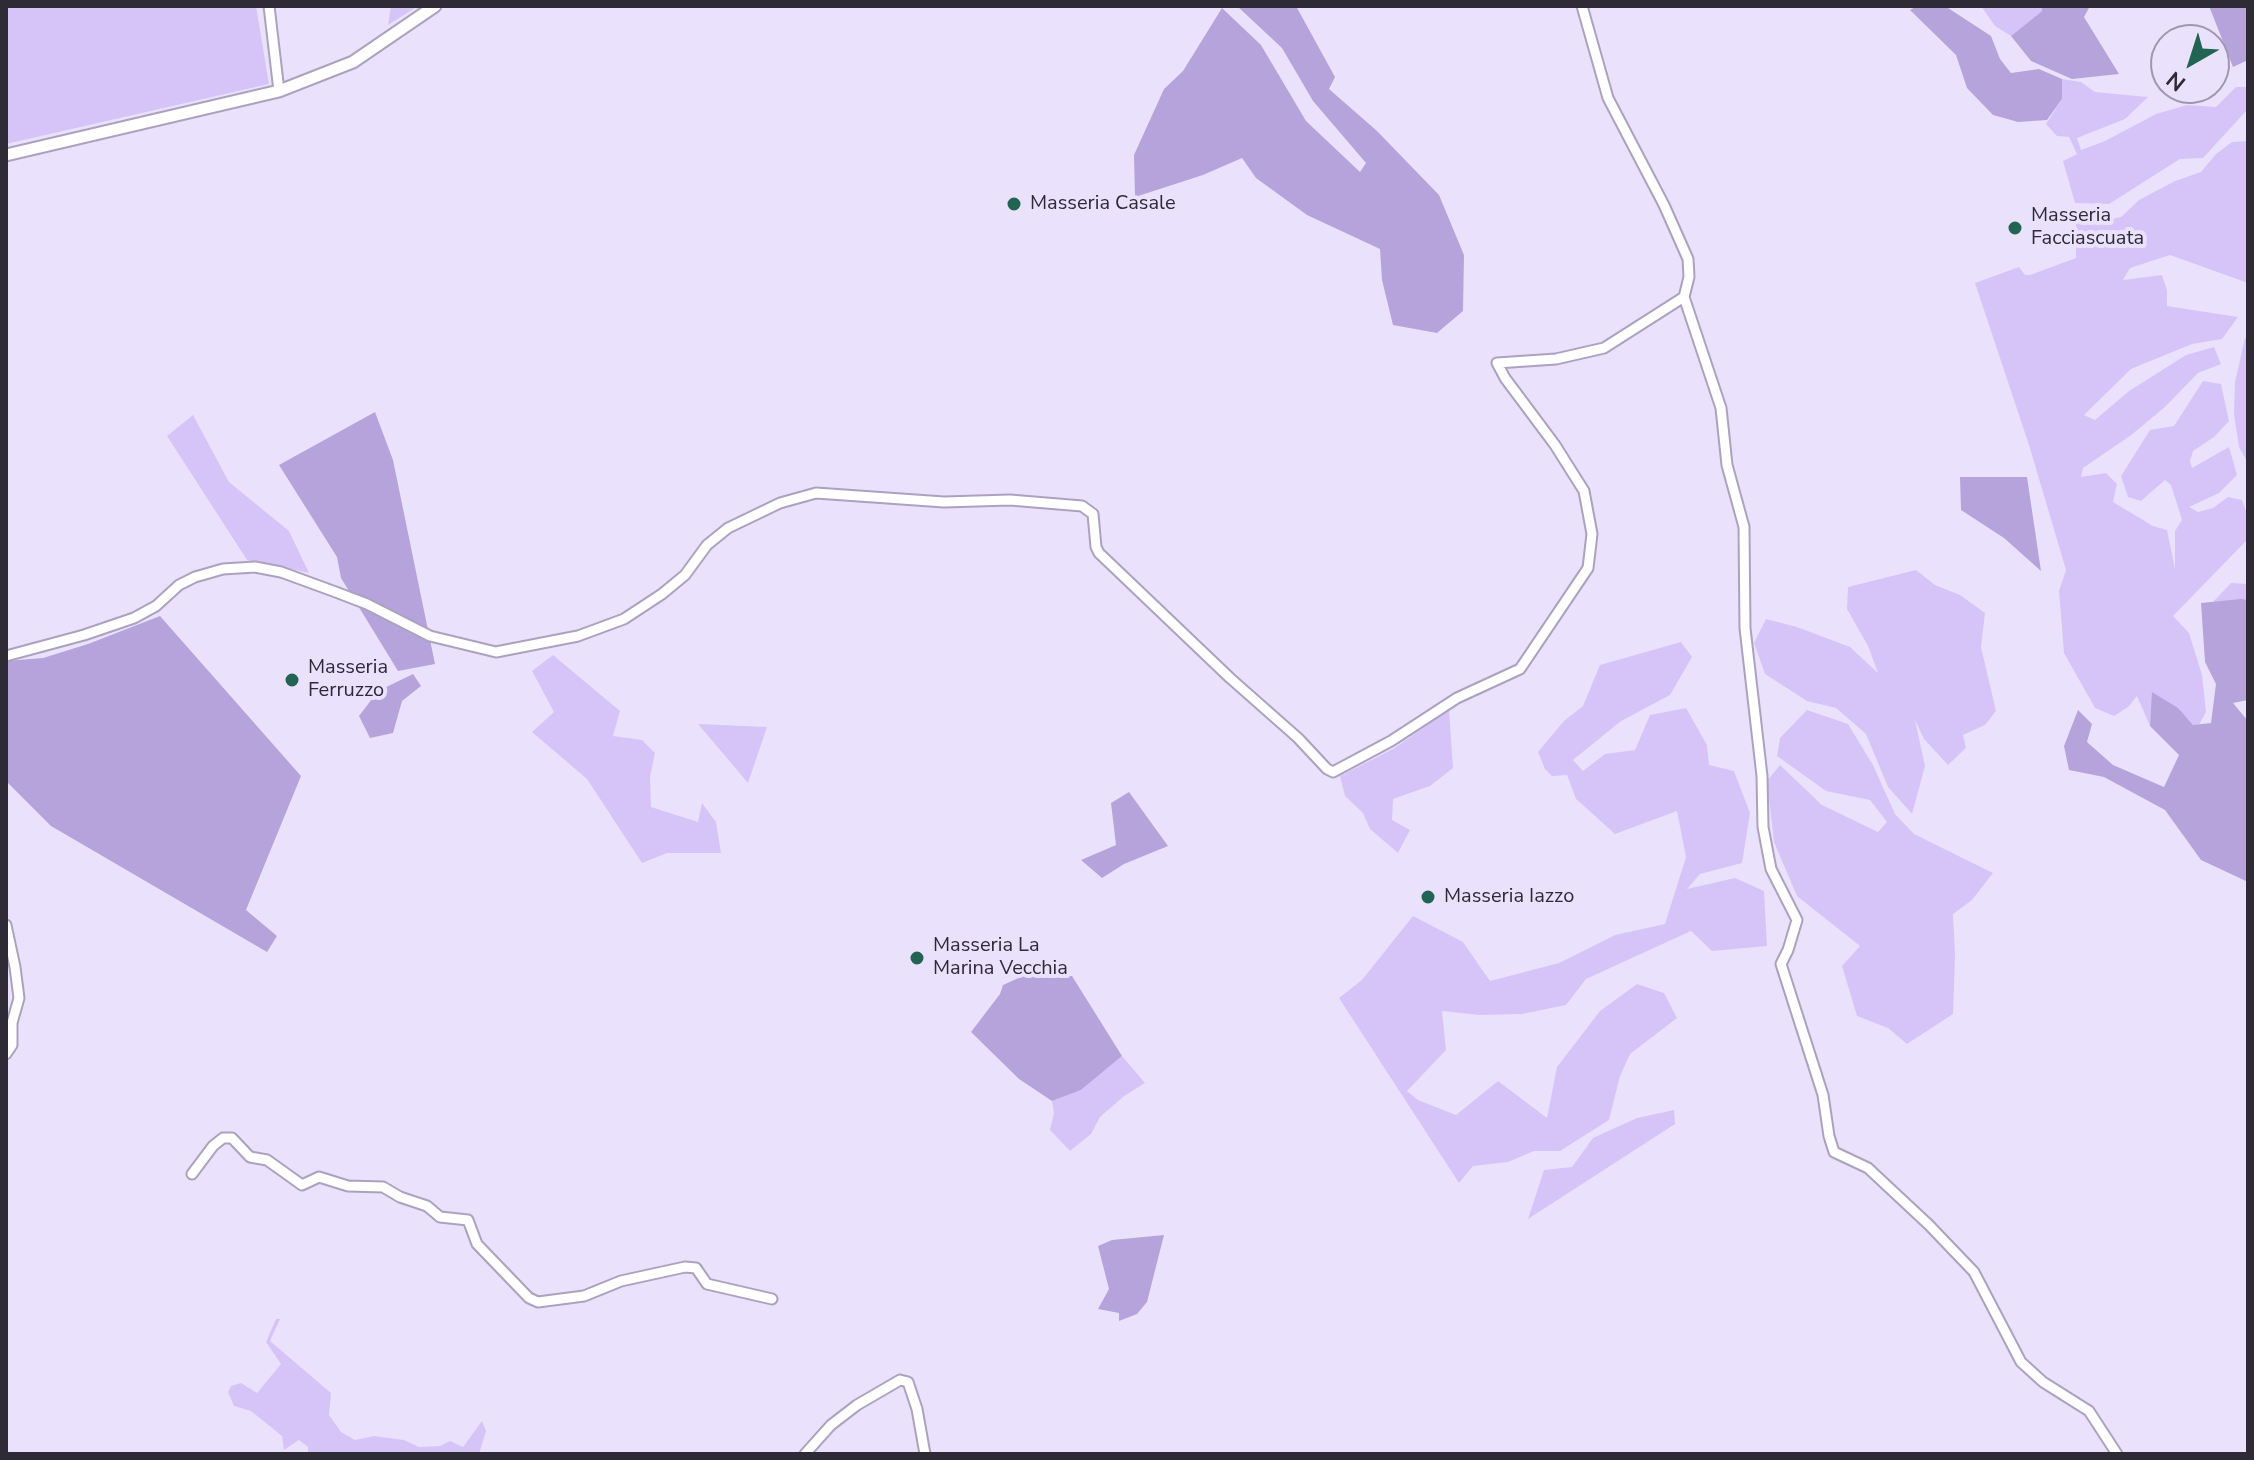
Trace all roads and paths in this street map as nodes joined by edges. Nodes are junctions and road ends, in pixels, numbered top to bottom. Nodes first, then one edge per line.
1 (269, 6) edge
2 (435, 6) edge
3 (1582, 6) edge
4 (279, 91) junction
5 (6, 155) edge
6 (1684, 297) junction
7 (6, 656) edge
8 (6, 925) edge
9 (6, 1054) edge
10 (192, 1174) dead end
11 (772, 1299) dead end
12 (805, 1454) edge
13 (925, 1454) edge
14 (2117, 1454) edge

1 - 4 street
2 - 4 main road
3 - 6 street
4 - 5 main road
6 - 7 street
6 - 14 street
8 - 9 street
10 - 11 street
12 - 13 street

